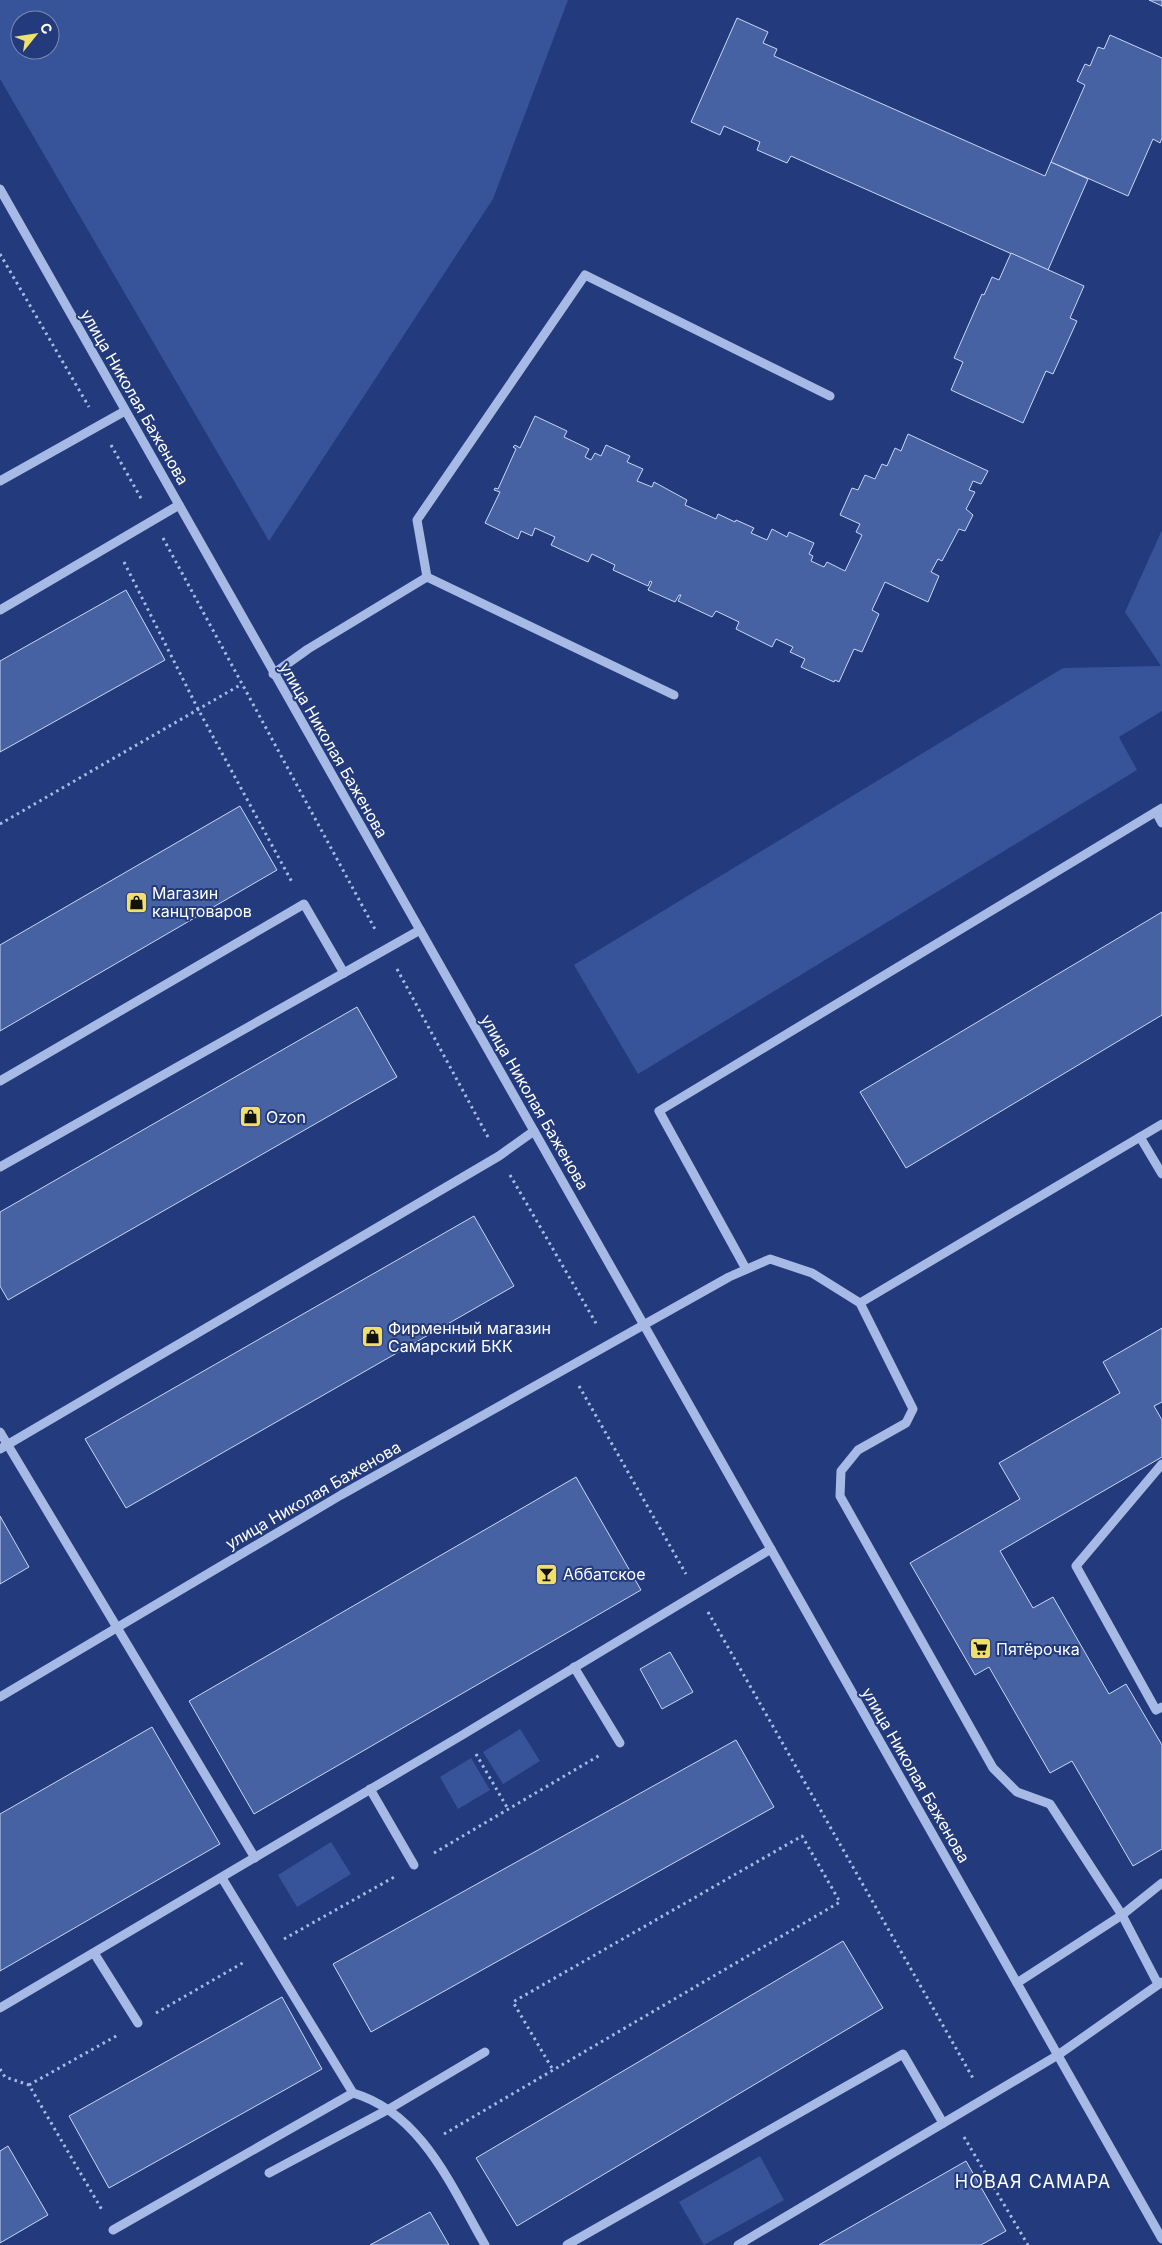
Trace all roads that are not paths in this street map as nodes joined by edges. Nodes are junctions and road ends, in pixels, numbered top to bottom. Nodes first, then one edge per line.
1 (0, 189) edge
2 (830, 396) dead end
3 (125, 411) junction
4 (0, 481) edge
5 (179, 505) junction
6 (427, 577) junction
7 (0, 610) edge
8 (273, 674) junction
9 (674, 695) dead end
10 (1159, 810) edge
11 (1162, 823) edge
12 (420, 930) junction
13 (344, 972) junction
14 (0, 1081) edge
15 (1162, 1124) edge
16 (534, 1131) junction
17 (1140, 1137) junction
18 (0, 1167) edge
19 (1162, 1174) edge
20 (746, 1269) junction
21 (860, 1303) junction
22 (644, 1325) junction
23 (0, 1432) edge
24 (4, 1447) edge
25 (1162, 1464) edge
26 (771, 1549) junction
27 (117, 1629) junction
28 (574, 1667) junction
29 (0, 1697) edge
30 (1162, 1707) edge
31 (620, 1743) road end
32 (370, 1789) junction
33 (255, 1858) junction
34 (414, 1865) road end
35 (222, 1878) junction
36 (1162, 1883) edge
37 (1122, 1915) junction
38 (94, 1953) junction
39 (1160, 1982) edge
40 (1017, 1984) junction
41 (0, 2008) edge
42 (138, 2023) road end
43 (485, 2052) dead end
44 (1058, 2054) junction
45 (353, 2093) junction
46 (389, 2109) junction
47 (943, 2123) junction
48 (269, 2173) dead end
49 (113, 2230) road end
50 (1162, 2239) edge
51 (486, 2245) edge
52 (566, 2245) edge
53 (738, 2245) edge

1 - 3 street, улица Николая Баженова
2 - 6 street
3 - 4 street
3 - 5 street, улица Николая Баженова
5 - 7 street
5 - 8 street, улица Николая Баженова
6 - 8 street
6 - 9 street
8 - 12 street, улица Николая Баженова
10 - 11 street
10 - 20 street
12 - 13 street
12 - 16 street, улица Николая Баженова
13 - 14 street
13 - 18 street
15 - 17 street
16 - 22 street, улица Николая Баженова
16 - 24 street
17 - 19 street
17 - 21 street
20 - 21 street
20 - 22 street
21 - 37 street
22 - 26 street, улица Николая Баженова
22 - 27 street, улица Николая Баженова
23 - 24 street
24 - 27 street
25 - 30 street
26 - 28 street
26 - 40 street, улица Николая Баженова
27 - 29 street, улица Николая Баженова
27 - 33 street
28 - 31 street
28 - 32 street
32 - 33 street
32 - 34 street
33 - 35 street
35 - 38 street
35 - 45 street
36 - 37 street
37 - 39 street
37 - 40 street
38 - 41 street
38 - 42 street
39 - 44 street
40 - 44 street, улица Николая Баженова
43 - 46 street
44 - 47 street
44 - 50 street, улица Николая Баженова
45 - 46 street
45 - 49 street
46 - 48 street
46 - 51 street
47 - 52 street
47 - 53 street

